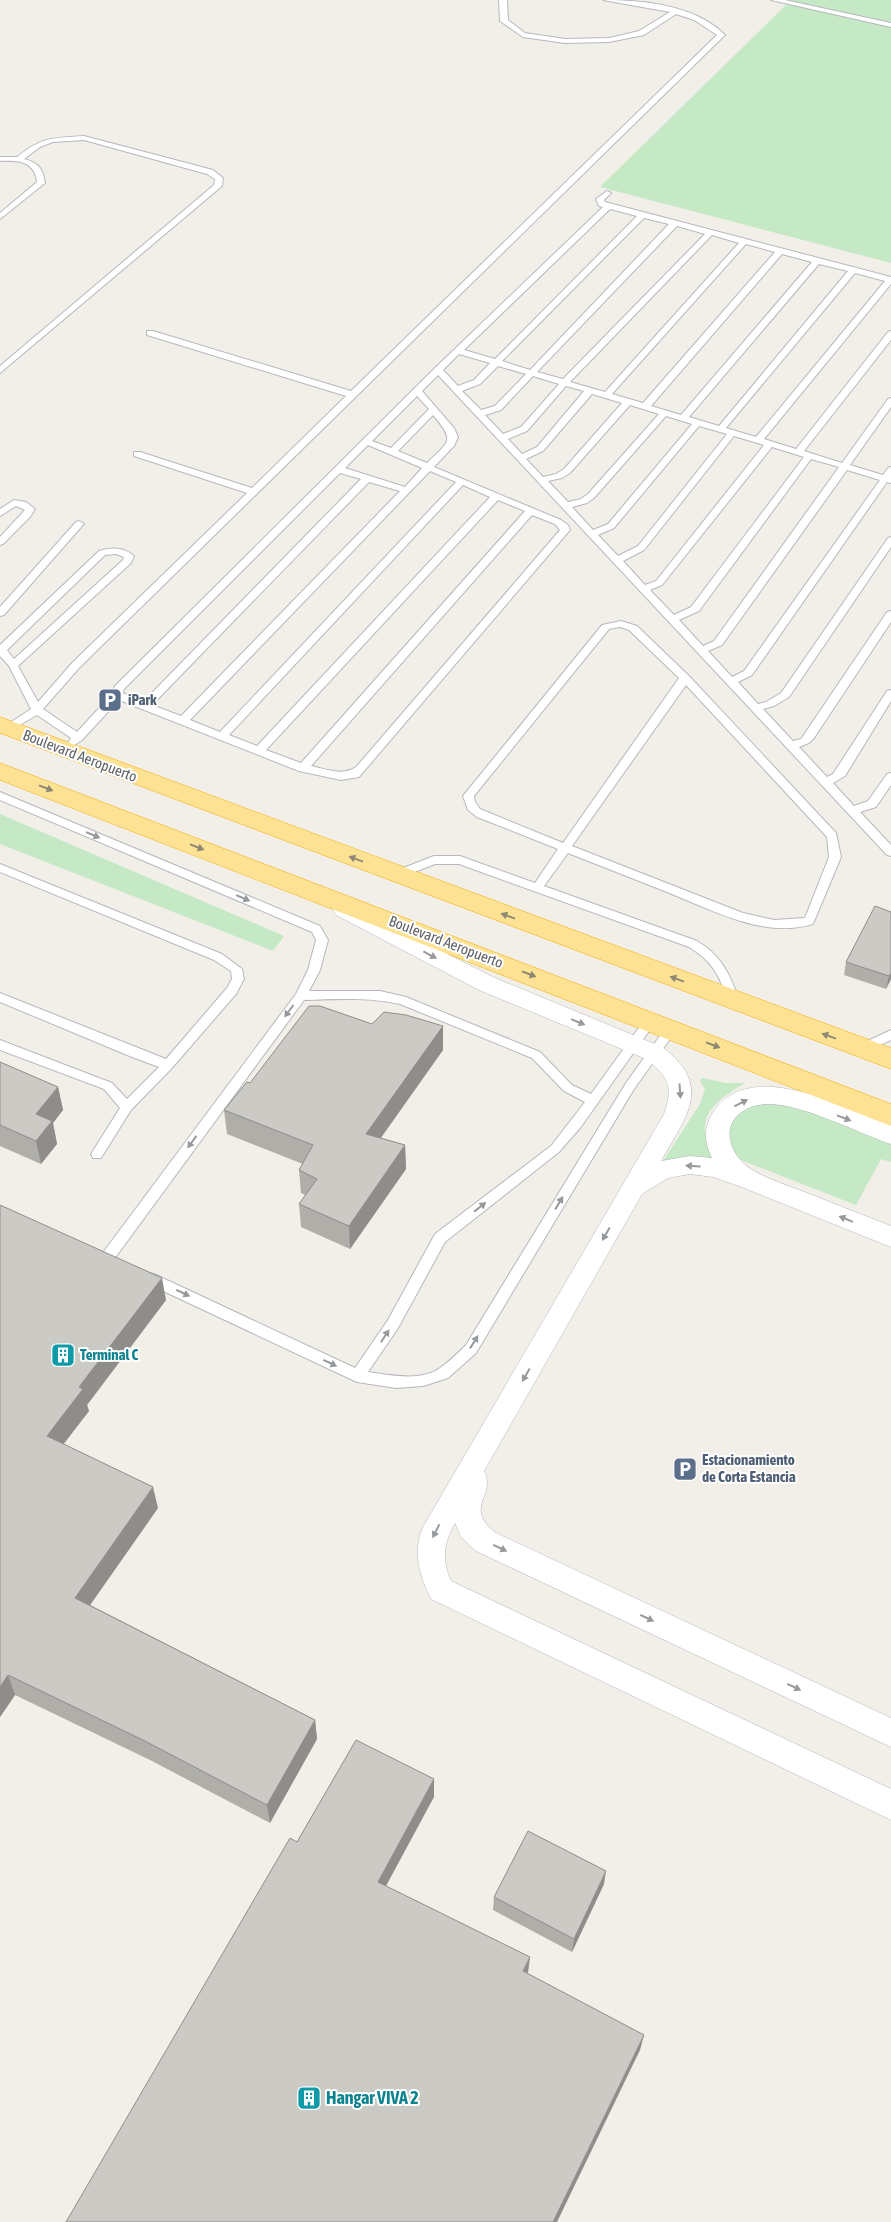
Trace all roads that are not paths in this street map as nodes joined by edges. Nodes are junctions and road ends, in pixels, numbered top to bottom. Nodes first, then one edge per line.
1 (504, 0) edge
2 (607, 0) edge
3 (775, 0) edge
4 (676, 11) junction
5 (891, 25) edge
6 (0, 159) edge
7 (18, 160) junction
8 (607, 194) dead end
9 (608, 206) junction
10 (642, 215) junction
11 (0, 217) edge
12 (675, 223) junction
13 (711, 232) junction
14 (745, 241) junction
15 (780, 251) junction
16 (817, 260) junction
17 (853, 270) junction
18 (890, 280) edge
19 (150, 333) dead end
20 (891, 334) edge
21 (458, 351) junction
22 (496, 363) junction
23 (0, 370) edge
24 (438, 370) junction
25 (531, 373) junction
26 (564, 383) junction
27 (456, 390) junction
28 (589, 390) junction
29 (418, 391) junction
30 (353, 395) junction
31 (606, 396) junction
32 (891, 401) edge
33 (628, 402) junction
34 (645, 407) junction
35 (434, 410) junction
36 (664, 413) junction
37 (479, 414) junction
38 (682, 418) junction
39 (696, 422) junction
40 (720, 430) junction
41 (732, 433) junction
42 (501, 438) junction
43 (758, 441) junction
44 (368, 442) junction
45 (770, 444) junction
46 (392, 452) junction
47 (798, 452) junction
48 (137, 454) dead end
49 (809, 456) junction
50 (520, 458) junction
51 (428, 467) junction
52 (844, 467) junction
53 (340, 470) junction
54 (889, 476) edge
55 (368, 478) junction
56 (541, 480) junction
57 (462, 481) junction
58 (406, 490) junction
59 (254, 492) junction
60 (496, 496) junction
61 (565, 506) junction
62 (531, 510) junction
63 (0, 513) edge
64 (79, 524) dead end
65 (591, 534) junction
66 (891, 540) edge
67 (0, 542) edge
68 (615, 560) junction
69 (643, 589) junction
70 (0, 613) edge
71 (891, 614) edge
72 (671, 620) junction
73 (0, 649) edge
74 (701, 651) junction
75 (13, 666) junction
76 (685, 678) junction
77 (730, 682) junction
78 (891, 693) edge
79 (117, 695) junction
80 (145, 706) junction
81 (754, 708) junction
82 (37, 710) junction
83 (182, 721) junction
84 (4, 726) edge
85 (222, 736) junction
86 (72, 744) junction
87 (791, 746) junction
88 (259, 751) junction
89 (303, 768) junction
90 (0, 771) edge
91 (891, 778) edge
92 (824, 783) junction
93 (0, 796) edge
94 (851, 811) junction
95 (565, 848) junction
96 (891, 851) edge
97 (0, 868) edge
98 (397, 875) junction
99 (294, 884) junction
100 (537, 888) junction
101 (0, 996) edge
102 (301, 996) junction
103 (733, 1000) junction
104 (661, 1025) junction
105 (891, 1035) edge
106 (0, 1045) edge
107 (863, 1048) junction
108 (643, 1049) junction
109 (891, 1059) edge
110 (168, 1065) junction
111 (592, 1100) junction
112 (127, 1107) junction
113 (891, 1115) edge
114 (891, 1135) edge
115 (97, 1154) dead end
116 (749, 1180) junction
117 (625, 1201) junction
118 (891, 1237) edge
119 (107, 1258) edge
120 (134, 1270) edge
121 (357, 1376) junction
122 (492, 1434) junction
123 (891, 1733) edge
124 (891, 1805) edge

1 - 4 lane
2 - 4 lane
3 - 5 lane
4 - 30 lane
6 - 7 lane
7 - 11 lane
7 - 23 lane
8 - 9 lane
9 - 10 lane
9 - 21 lane
10 - 12 lane
10 - 22 lane
12 - 13 lane
12 - 25 lane
13 - 14 lane
13 - 26 lane
14 - 15 lane
14 - 31 lane
15 - 16 lane
15 - 34 lane
16 - 17 lane
16 - 38 lane
17 - 18 lane
17 - 40 lane
18 - 43 lane
19 - 30 lane
20 - 47 lane
21 - 22 lane
21 - 24 lane
22 - 25 lane
22 - 27 lane
24 - 27 lane
24 - 29 lane
25 - 26 lane
25 - 37 lane
26 - 28 lane
26 - 42 lane
27 - 37 lane
28 - 31 lane
28 - 50 lane
29 - 35 lane
29 - 44 lane
30 - 59 lane
31 - 33 lane
32 - 52 lane
33 - 34 lane
33 - 56 lane
34 - 36 lane
35 - 46 lane
35 - 51 lane
36 - 38 lane
36 - 61 lane
37 - 42 lane
38 - 39 lane
39 - 40 lane
39 - 65 lane
40 - 41 lane
41 - 43 lane
41 - 68 lane
42 - 50 lane
43 - 45 lane
44 - 46 lane
44 - 53 lane
45 - 47 lane
45 - 69 lane
46 - 51 lane
47 - 49 lane
48 - 59 lane
49 - 52 lane
49 - 72 lane
50 - 56 lane
51 - 57 lane
51 - 58 lane
52 - 54 lane
52 - 74 lane
53 - 55 lane
53 - 79 lane
54 - 77 lane
55 - 58 lane
55 - 80 lane
56 - 61 lane
57 - 60 lane
57 - 85 lane
58 - 83 lane
59 - 82 lane
60 - 62 lane
60 - 88 lane
61 - 65 lane
62 - 89 lane
62 - 89 lane
63 - 67 lane
64 - 70 lane
65 - 68 lane
66 - 81 lane
68 - 69 lane
69 - 72 lane
71 - 87 lane
72 - 74 lane
73 - 75 lane
73 - 75 lane
74 - 77 lane
75 - 82 lane
76 - 95 lane
76 - 95 lane
76 - 95 lane
77 - 81 lane
78 - 92 lane
79 - 80 lane
79 - 86 lane
80 - 83 lane
81 - 87 lane
82 - 84 lane
82 - 86 lane
83 - 85 lane
84 - 86 highway, Boulevard Aeropuerto
85 - 88 lane
98 -> 86 highway, Boulevard Aeropuerto
87 - 92 lane
88 - 89 lane
90 -> 99 highway, Boulevard Aeropuerto
91 - 94 lane
92 - 94 lane
93 -> 102 lane
94 - 96 lane
95 - 100 lane
97 - 110 lane
98 - 100 lane
103 -> 98 highway, Boulevard Aeropuerto
99 -> 104 highway, Boulevard Aeropuerto
99 -> 108 street
100 - 103 lane
101 - 110 lane
102 - 111 lane
102 -> 119 lane
107 -> 103 highway, Boulevard Aeropuerto
104 - 108 lane
104 - 108 lane
104 -> 113 highway, Boulevard Aeropuerto
105 - 107 lane
106 - 112 lane
107 - 109 highway, Boulevard Aeropuerto
108 - 111 lane
108 -> 117 street
121 -> 108 lane
110 - 112 lane
121 -> 111 lane
112 - 115 lane
116 -> 114 street
116 -> 117 street
118 -> 116 street
117 -> 122 street
120 -> 121 lane
122 -> 123 street
122 -> 124 street

